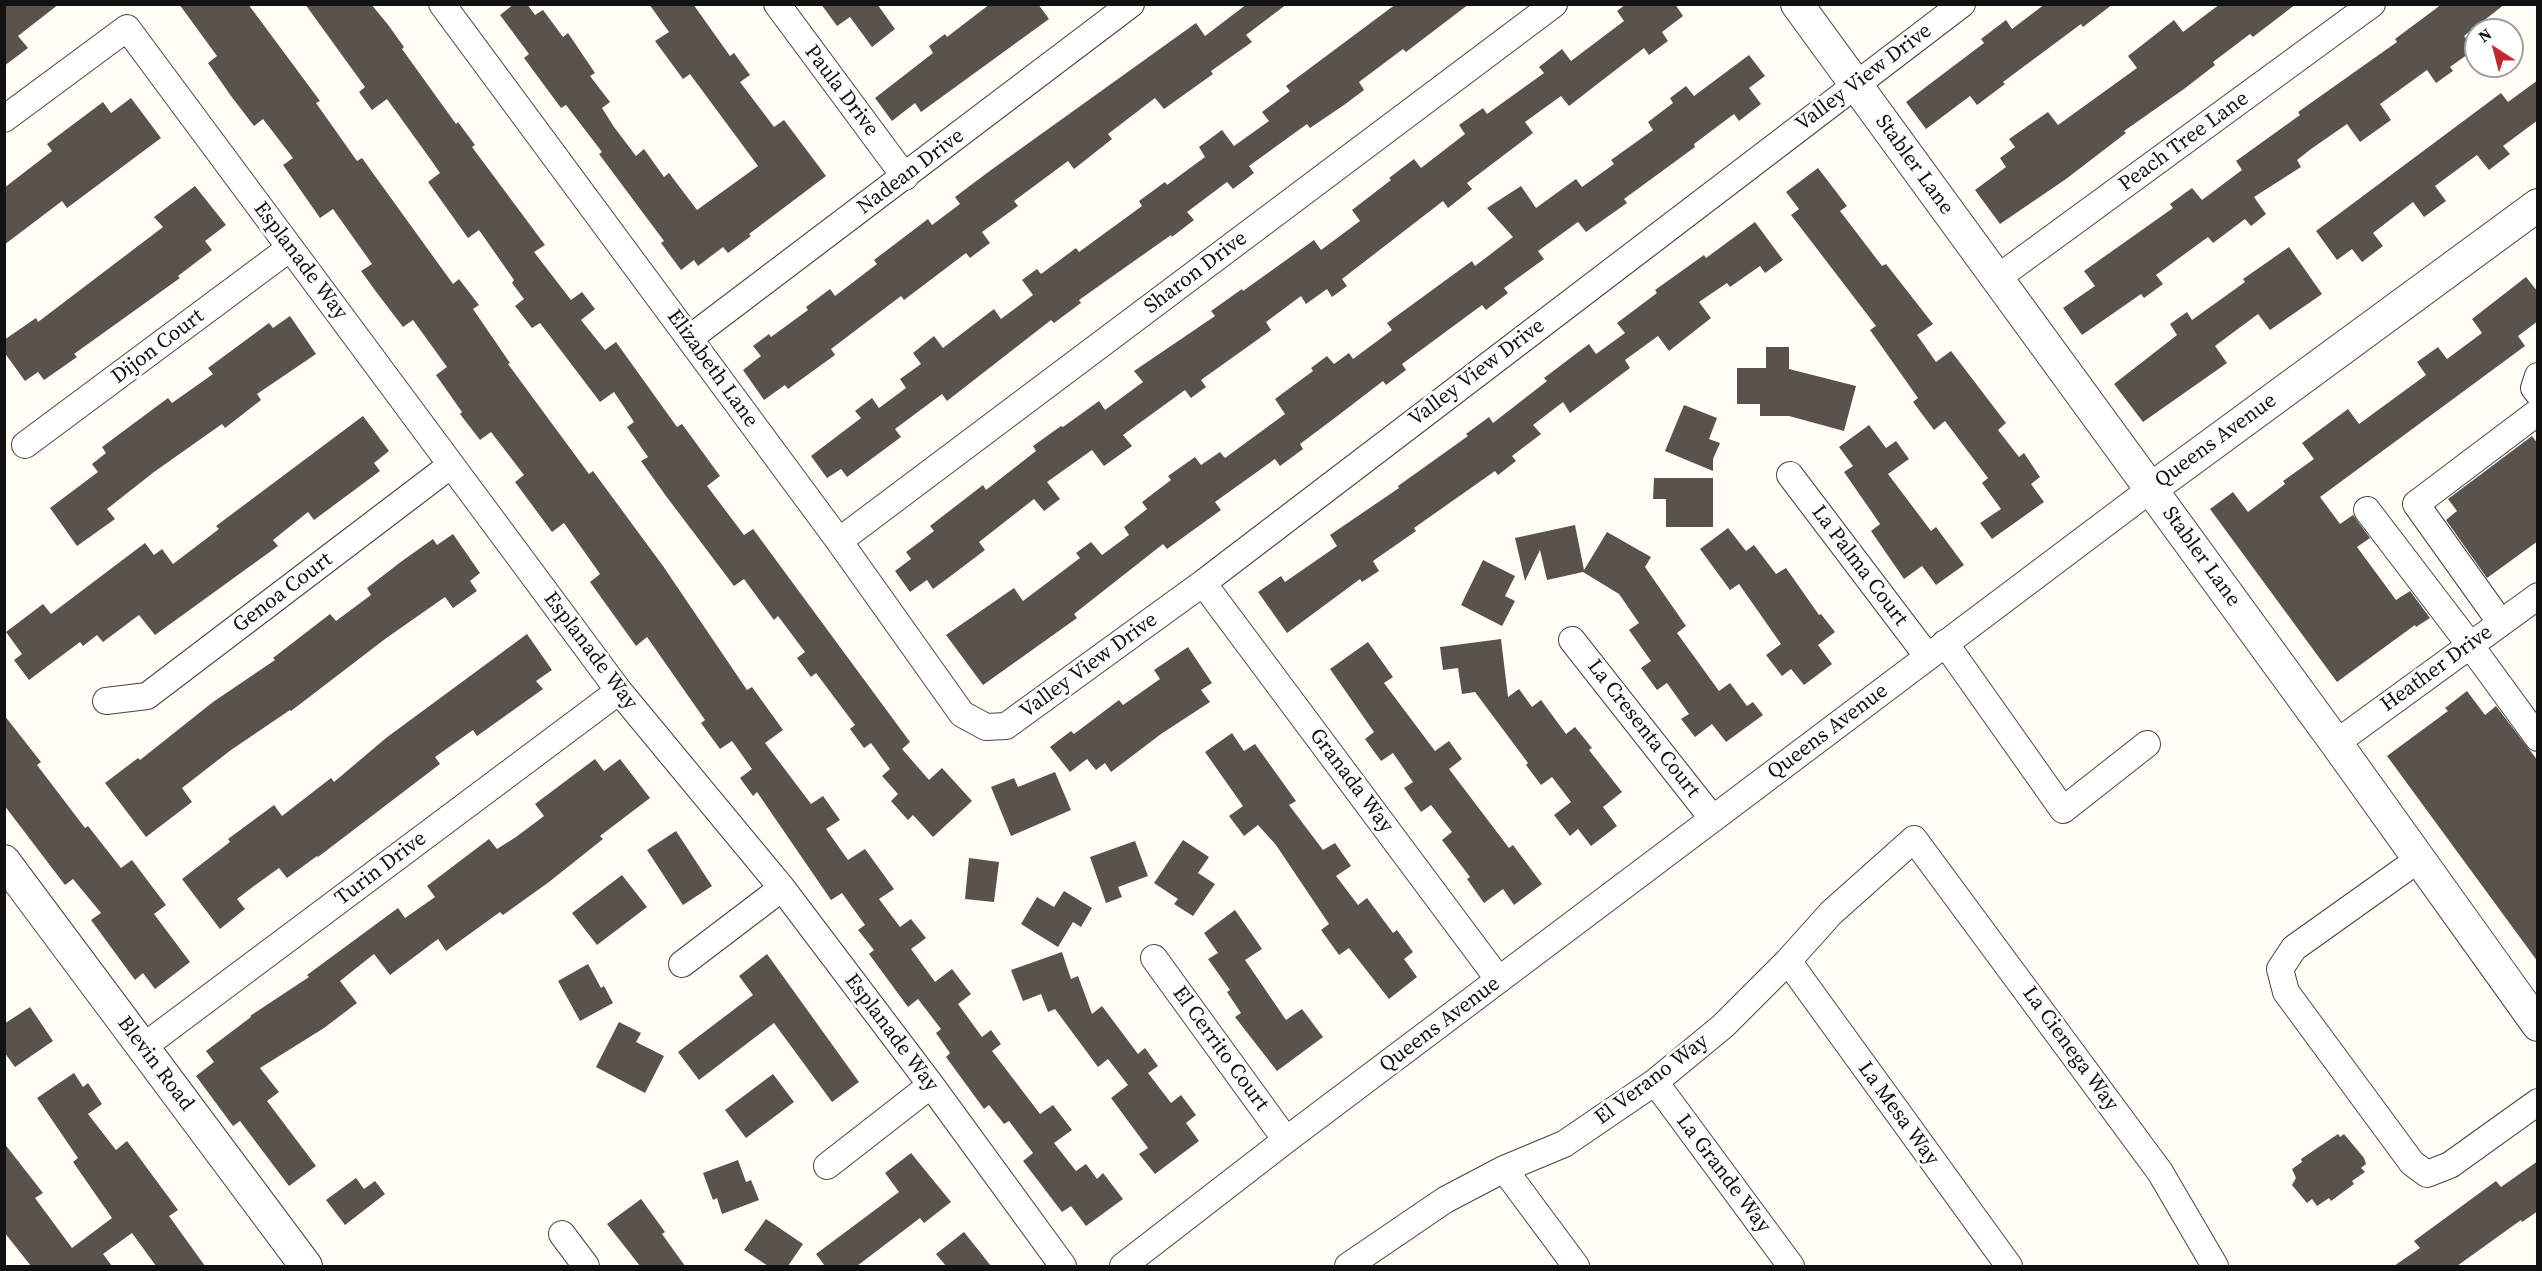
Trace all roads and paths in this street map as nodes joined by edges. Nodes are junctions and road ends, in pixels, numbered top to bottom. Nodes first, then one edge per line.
1 (442, 4) edge
2 (777, 4) edge
3 (1554, 4) edge
4 (1797, 4) edge
5 (1962, 4) edge
6 (2372, 4) edge
7 (1118, 8) edge
8 (1855, 84) junction
9 (4, 118) edge
10 (905, 177) junction
11 (2538, 204) edge
12 (290, 248) junction
13 (1996, 279) junction
14 (690, 338) junction
15 (2538, 376) edge
16 (2538, 393) edge
17 (2538, 412) edge
18 (25, 446) dead end
19 (451, 465) junction
20 (1790, 475) dead end
21 (2151, 489) junction
22 (2367, 510) dead end
23 (839, 541) junction
24 (1203, 583) junction
25 (2538, 596) edge
26 (2501, 623) junction
27 (1572, 640) dead end
28 (2470, 645) junction
29 (1937, 650) junction
30 (619, 692) junction
31 (106, 701) dead end
32 (986, 727) joint
33 (2538, 738) edge
34 (2336, 743) junction
35 (2147, 744) dead end
36 (1713, 819) junction
37 (1914, 839) joint
38 (2419, 859) junction
39 (4, 861) edge
40 (782, 888) junction
41 (1154, 958) dead end
42 (1788, 961) junction
43 (682, 964) dead end
44 (1499, 980) junction
45 (2538, 1025) edge
46 (143, 1047) junction
47 (1655, 1082) junction
48 (931, 1085) junction
49 (2538, 1102) edge
50 (1286, 1140) junction
51 (827, 1166) dead end
52 (1504, 1169) junction
53 (562, 1234) dead end
54 (1354, 1265) edge
55 (306, 1266) edge
56 (586, 1266) edge
57 (1063, 1266) edge
58 (1123, 1266) edge
59 (1576, 1266) edge
60 (1791, 1266) edge
61 (2009, 1266) edge
62 (2215, 1266) edge

1 - 14 street, Elizabeth Lane
2 - 10 street, Paula Drive
3 - 23 street, Sharon Drive
4 - 8 street, Stabler Lane
5 - 8 street, Valley View Drive
6 - 13 street, Peach Tree Lane
7 - 10 street, Nadean Drive
8 - 13 street, Stabler Lane
8 - 24 street, Valley View Drive
9 - 12 street, Esplanade Way
10 - 14 street, Nadean Drive
11 - 21 street, Queens Avenue
12 - 18 street, Dijon Court
12 - 19 street, Esplanade Way
13 - 21 street, Stabler Lane
14 - 23 street, Elizabeth Lane
15 - 16 street
17 - 26 street
19 - 30 street, Esplanade Way
19 - 31 street, Genoa Court
20 - 29 street, La Palma Court
21 - 29 street, Queens Avenue
21 - 34 street, Stabler Lane
22 - 28 street
23 - 32 street, Elizabeth Lane
24 - 32 street, Valley View Drive
24 - 44 street, Granada Way
25 - 26 street, Heather Drive
26 - 28 street, Heather Drive
27 - 36 street, La Cresenta Court
28 - 33 street
28 - 34 street, Heather Drive
29 - 35 street, La Palma Court
29 - 36 street, Queens Avenue
30 - 40 street, Esplanade Way
30 - 46 street, Turin Drive
34 - 38 street, Stabler Lane
36 - 44 street, Queens Avenue
37 - 42 street, El Verano Way
37 - 62 street, La Cienega Way
38 - 45 street, Stabler Lane
38 - 49 street
39 - 46 street, Blevin Road
40 - 43 street
40 - 48 street, Esplanade Way
41 - 50 street, El Cerrito Court
42 - 47 street, El Verano Way
42 - 61 street, La Mesa Way
44 - 50 street, Queens Avenue
46 - 55 street, Blevin Road
47 - 52 street, El Verano Way
47 - 60 street, La Grande Way
48 - 51 street
48 - 57 street, Esplanade Way
50 - 58 street, Queens Avenue
52 - 54 street, El Verano Way
52 - 59 street
53 - 56 street

